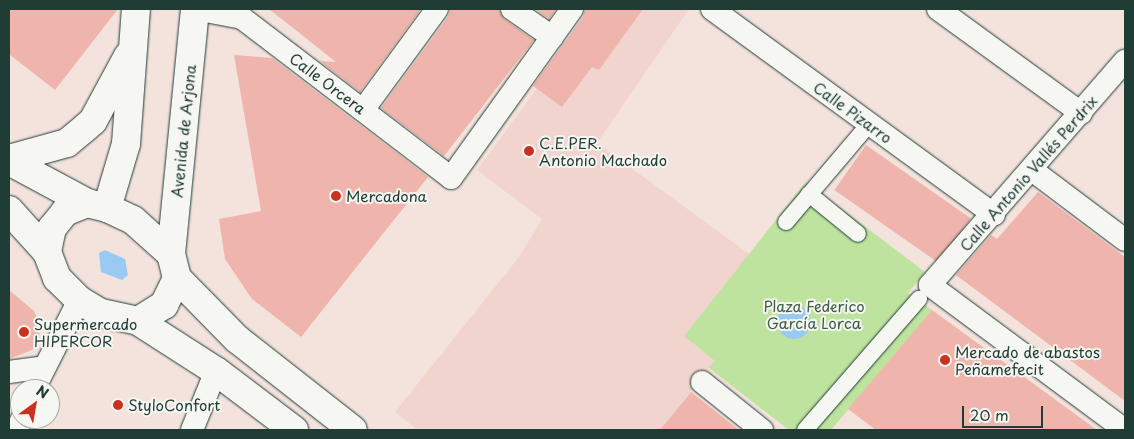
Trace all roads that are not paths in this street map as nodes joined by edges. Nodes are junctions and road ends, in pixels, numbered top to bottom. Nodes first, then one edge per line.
1 (136, 9) edge
2 (195, 9) edge
3 (437, 9) edge
4 (512, 9) edge
5 (572, 9) edge
6 (712, 9) edge
7 (938, 9) edge
8 (552, 37) junction
9 (132, 48) junction
10 (1125, 61) edge
11 (363, 110) junction
12 (1081, 112) junction
13 (869, 124) junction
14 (9, 160) edge
15 (1032, 170) junction
16 (809, 194) junction
17 (97, 205) junction
18 (9, 210) edge
19 (994, 215) junction
20 (786, 222) dead end
21 (858, 234) dead end
22 (1125, 240) edge
23 (47, 252) junction
24 (174, 266) junction
25 (924, 292) junction
26 (79, 300) junction
27 (138, 321) junction
28 (43, 367) junction
29 (216, 371) junction
30 (9, 372) edge
31 (38, 379) edge
32 (702, 382) dead end
33 (192, 430) edge
34 (294, 430) edge
35 (353, 430) edge
36 (762, 430) edge
37 (805, 430) edge
38 (1125, 430) edge

1 - 9 main road
2 - 11 street, Calle Orcera
2 - 24 main road, Avenida de Arjona
3 - 11 street
4 - 8 street
5 - 8 street
6 - 13 street, Calle Pizarro
7 - 12 street
8 - 11 street, Calle Orcera
9 - 14 main road
9 - 17 main road
10 - 12 street, Calle Antonio Vallés Perdrix
12 - 15 street, Calle Antonio Vallés Perdrix
13 - 16 street
13 - 19 street, Calle Pizarro
14 - 17 main road
15 - 19 street, Calle Antonio Vallés Perdrix
15 - 22 street
16 - 20 street
16 - 21 street
17 - 23 main road
17 - 24 main road
18 - 23 main road
19 - 25 street, Calle Antonio Vallés Perdrix
23 - 26 main road
24 - 27 main road
24 - 35 main road
25 - 37 street, Calle Antonio Vallés Perdrix
25 - 38 street
26 - 27 main road
26 - 28 street
27 - 29 main road
28 - 30 street
28 - 31 street
29 - 33 street
29 - 34 main road
32 - 36 street

